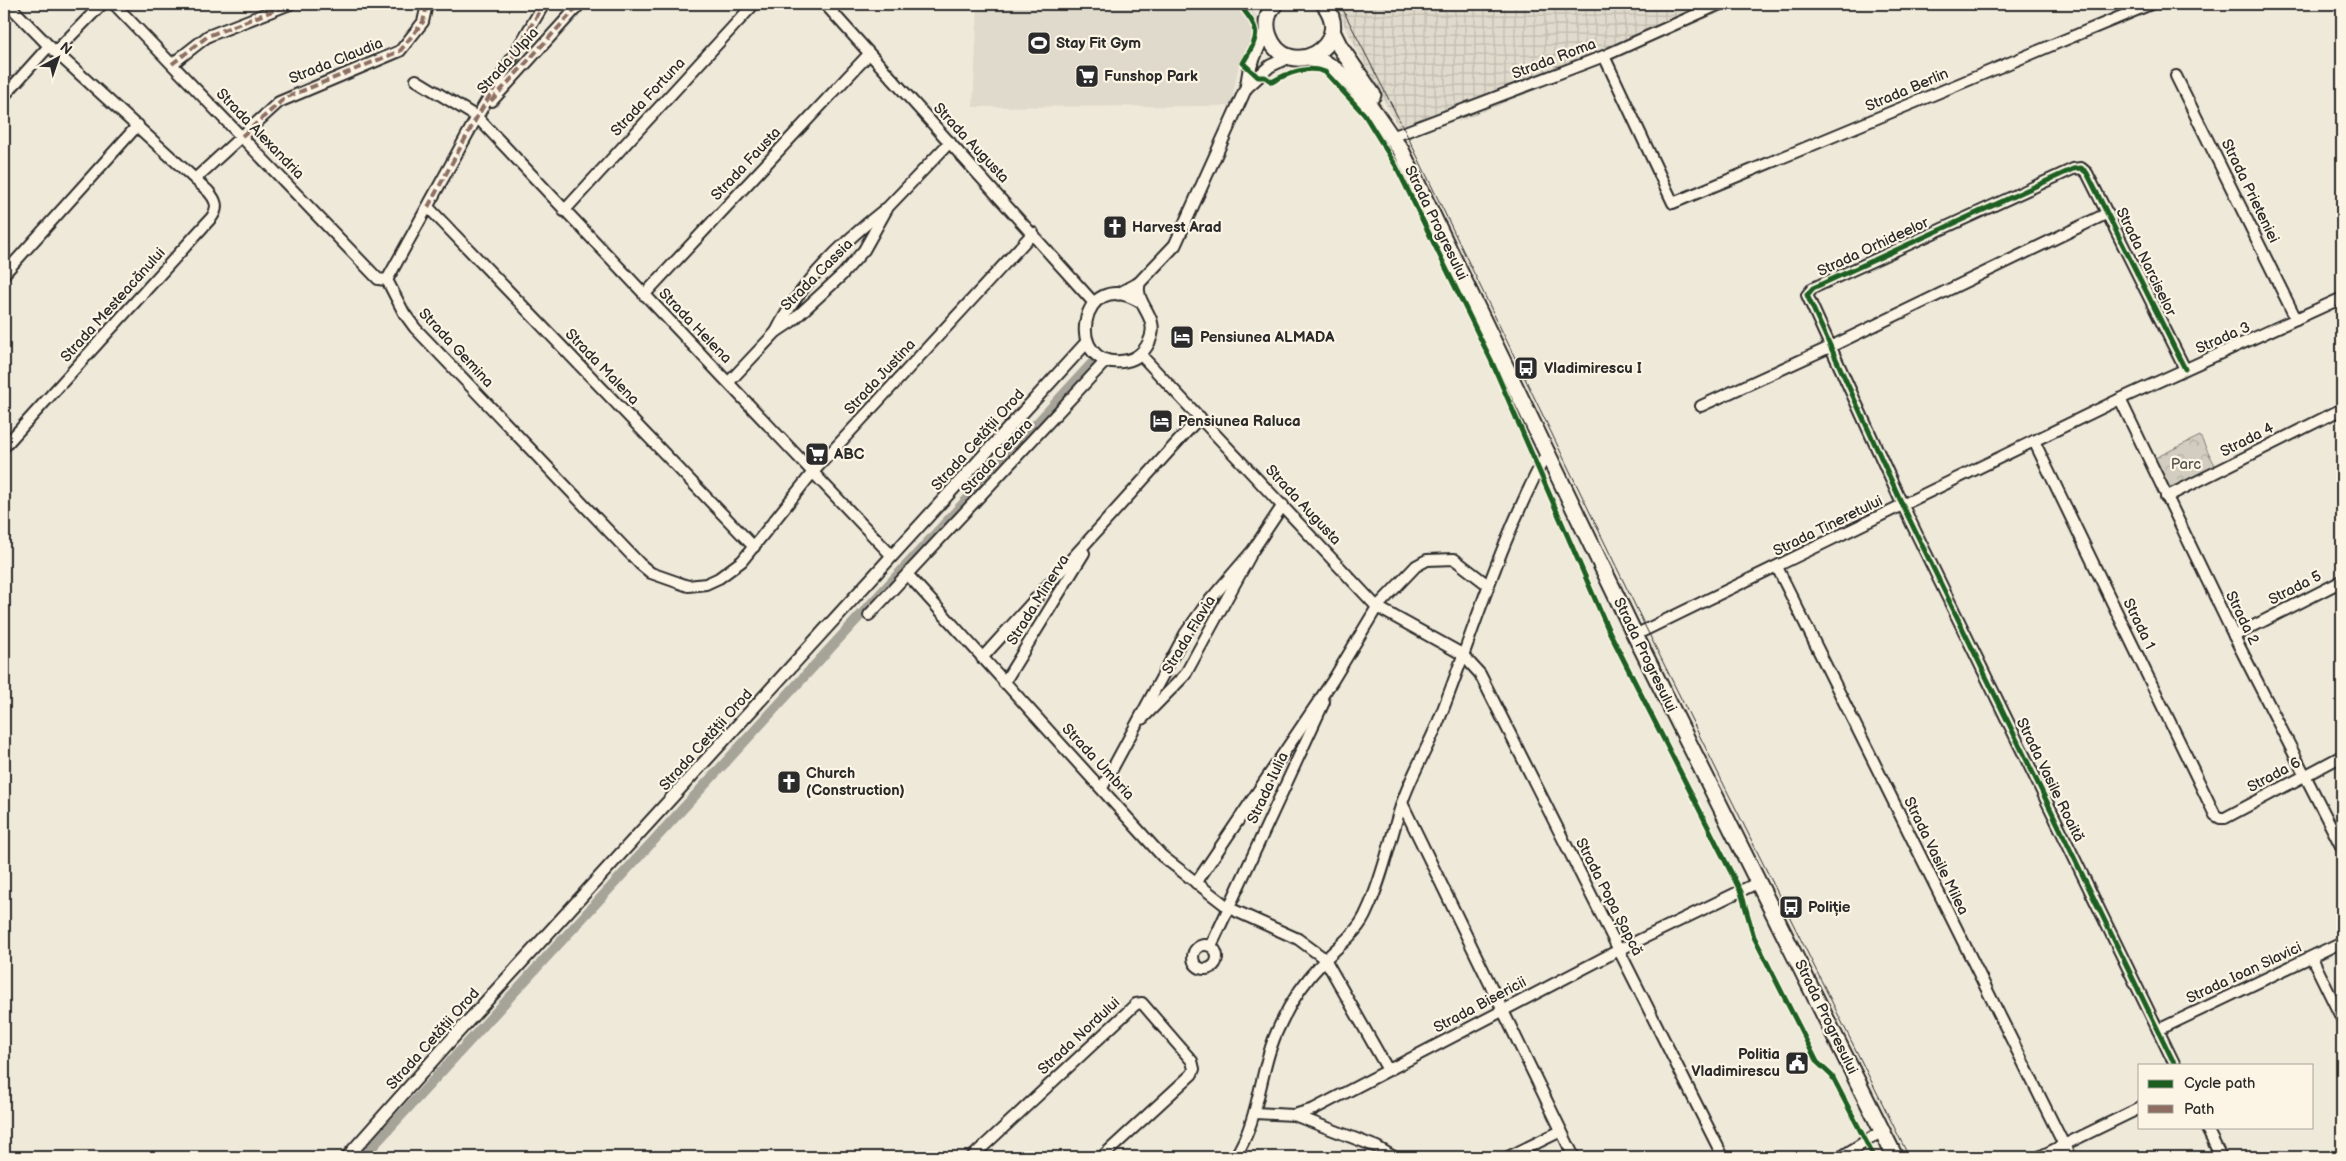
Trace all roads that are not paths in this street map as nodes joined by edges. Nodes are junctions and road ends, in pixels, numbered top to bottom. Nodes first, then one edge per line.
1 (8, 4) edge
2 (102, 4) edge
3 (114, 4) edge
4 (290, 4) edge
5 (424, 4) edge
6 (544, 4) edge
7 (580, 4) edge
8 (754, 4) edge
9 (825, 4) edge
10 (1275, 4) edge
11 (1324, 4) edge
12 (1720, 4) edge
13 (2151, 4) edge
14 (1267, 28) junction
15 (1332, 31) junction
16 (52, 49) junction
17 (869, 54) junction
18 (1604, 56) junction
19 (1289, 57) junction
20 (1309, 57) junction
21 (172, 64) junction
22 (2176, 76) dead end
23 (416, 80) dead end
24 (1246, 88) junction
25 (4, 96) edge
26 (477, 117) junction
27 (138, 125) junction
28 (242, 136) junction
29 (950, 142) junction
30 (1399, 142) junction
31 (2081, 168) joint
32 (195, 179) junction
33 (428, 207) junction
34 (888, 207) junction
35 (564, 211) junction
36 (2108, 213) junction
37 (1034, 233) junction
38 (4, 274) edge
39 (387, 280) junction
40 (1139, 283) junction
41 (1118, 294) junction
42 (644, 295) junction
43 (2342, 298) edge
44 (1141, 302) junction
45 (1094, 303) junction
46 (2296, 319) junction
47 (776, 332) junction
48 (1088, 342) junction
49 (1830, 347) junction
50 (1140, 354) junction
51 (1109, 361) junction
52 (2185, 369) junction
53 (728, 382) junction
54 (2120, 399) junction
55 (1701, 406) dead end
56 (2342, 409) edge
57 (1200, 417) junction
58 (2034, 441) junction
59 (4, 447) edge
60 (1547, 453) junction
61 (813, 472) junction
62 (2166, 497) junction
63 (1283, 505) junction
64 (1903, 506) junction
65 (1097, 532) junction
66 (754, 547) junction
67 (1252, 550) junction
68 (892, 556) junction
69 (1777, 568) junction
70 (908, 575) junction
71 (2342, 581) edge
72 (1488, 586) junction
73 (1377, 607) junction
74 (869, 615) dead end
75 (1635, 636) junction
76 (2234, 636) junction
77 (1462, 654) junction
78 (982, 658) junction
79 (1333, 680) junction
80 (1004, 683) junction
81 (1136, 724) junction
82 (2342, 756) edge
83 (2305, 776) junction
84 (1102, 788) junction
85 (1402, 803) junction
86 (2220, 818) joint
87 (2342, 848) edge
88 (1759, 882) junction
89 (1196, 883) junction
90 (1229, 908) junction
91 (2342, 942) edge
92 (1211, 946) dead end
93 (1619, 950) junction
94 (2312, 958) junction
95 (1325, 959) junction
96 (1503, 1010) junction
97 (2342, 1019) edge
98 (2158, 1030) junction
99 (2175, 1064) edge
100 (1388, 1070) junction
101 (2138, 1109) edge
102 (1255, 1113) junction
103 (1294, 1115) junction
104 (2206, 1128) edge
105 (1561, 1131) junction
106 (1882, 1131) junction
107 (2064, 1145) junction
108 (1107, 1156) edge
109 (347, 1157) edge
110 (972, 1157) edge
111 (1234, 1157) edge
112 (1394, 1157) edge
113 (1508, 1157) edge
114 (1574, 1157) edge
115 (1723, 1157) edge
116 (1840, 1157) edge
117 (1895, 1157) edge
118 (2039, 1157) edge
119 (2070, 1157) edge
120 (2221, 1157) edge

1 - 16 street, Strada Mesteacănului
2 - 16 street
3 - 21 street, Strada Alexandria
4 - 21 street
5 - 28 street, Strada Claudia
6 - 26 street
7 - 26 street, Strada Ulpia
8 - 35 street, Strada Fortuna
9 - 17 street, Strada Augusta
10 - 14 main road
11 - 15 main road, Strada Progresului
12 - 18 street, Strada Roma
13 - 18 street, Strada Berlin
14 - 19 main road
14 - 24 street
15 - 20 main road
15 - 30 main road, Strada Progresului
16 - 25 street
16 - 27 street, Strada Mesteacănului
17 - 29 street, Strada Augusta
17 - 42 street, Strada Fausta
18 - 30 street, Strada Roma
19 - 20 main road
19 - 24 street
20 - 30 main road, Strada Progresului
21 - 28 street, Strada Alexandria
22 - 46 street, Strada Prieteniei
23 - 26 street, Strada Helena
24 - 40 street
26 - 33 street
26 - 35 street, Strada Helena
27 - 32 street, Strada Mesteacănului
27 - 38 street
28 - 32 street, Strada Claudia
28 - 39 street, Strada Alexandria
29 - 34 street, Strada Cassia
29 - 37 street, Strada Augusta
30 - 60 main road, Strada Progresului
31 - 36 street, Strada Narciselor
31 - 49 street, Strada Orhideelor
32 - 59 street, Strada Mesteacănului
33 - 39 street
33 - 66 street, Strada Malena
34 - 47 street, Strada Cassia
34 - 47 street, Strada Cassia
35 - 42 street, Strada Helena
36 - 49 street
36 - 52 street, Strada Narciselor
37 - 45 street, Strada Augusta
37 - 61 street, Strada Justina
39 - 66 street, Strada Gemina
40 - 41 street
40 - 44 street
41 - 44 street
41 - 45 street
42 - 53 street, Strada Helena
43 - 46 street, Strada 3
44 - 50 street
45 - 48 street
46 - 52 street, Strada 3
47 - 53 street, Strada Cassia
48 - 51 street
48 - 68 street, Strada Cetății Orod
49 - 55 street
49 - 64 street, Strada Orhideelor
50 - 51 street
50 - 57 street, Strada Augusta
51 - 70 street, Strada Cezara
52 - 54 street, Strada 3
53 - 61 street, Strada Helena
54 - 58 street, Strada 3
54 - 62 street, Strada 2
56 - 62 street, Strada 4
57 - 63 street, Strada Augusta
57 - 65 street, Strada Minerva
58 - 64 street, Strada Tineretului
58 - 86 street, Strada 1
60 - 72 street
60 - 75 main road, Strada Progresului
61 - 66 street, Strada Justina
61 - 68 street, Strada Helena
62 - 76 street, Strada 2
63 - 67 street, Strada Flavia
63 - 73 street, Strada Augusta
64 - 69 street, Strada Tineretului
64 - 98 street, Strada Vasile Roaită
65 - 78 street, Strada Minerva
65 - 80 street, Strada Minerva
67 - 81 street, Strada Flavia
67 - 81 street, Strada Flavia
68 - 109 street, Strada Cetății Orod
69 - 75 street, Strada Tineretului
69 - 107 street, Strada Vasile Milea
70 - 74 street, Strada Cezara
70 - 78 street
71 - 76 street, Strada 5
72 - 73 street, Strada Iulia
72 - 77 street
73 - 77 street, Strada Augusta
73 - 79 street, Strada Iulia
75 - 88 main road, Strada Progresului
76 - 83 street, Strada 2
77 - 85 street
77 - 93 street, Strada Popa Șapcă
78 - 80 street, Strada Umbria
79 - 89 street, Strada Iulia
79 - 90 street, Strada Iulia
80 - 84 street, Strada Umbria
81 - 84 street, Strada Flavia
82 - 83 street, Strada 6
83 - 86 street, Strada 6
83 - 87 street, Strada 2
84 - 89 street, Strada Umbria
85 - 95 street
85 - 96 street
88 - 93 street, Strada Bisericii
88 - 106 main road, Strada Progresului
89 - 90 street, Strada Umbria
90 - 92 street, Strada Iulia
90 - 95 street, Strada Umbria
91 - 94 street, Strada Ioan Slavici
93 - 96 street, Strada Bisericii
93 - 115 street, Strada Popa Șapcă
94 - 97 street
94 - 98 street, Strada Ioan Slavici
95 - 100 street
95 - 102 street
96 - 100 street, Strada Bisericii
96 - 105 street
98 - 99 street, Strada Vasile Roaită
100 - 103 street, Strada Bisericii
101 - 107 street
102 - 103 street, Strada Bisericii
102 - 111 street
103 - 112 street
104 - 120 street
105 - 113 street
105 - 114 street
106 - 116 street
106 - 117 main road, Strada Progresului
107 - 118 street
107 - 119 street, Strada Vasile Milea
108 - 110 street, Strada Nordului

